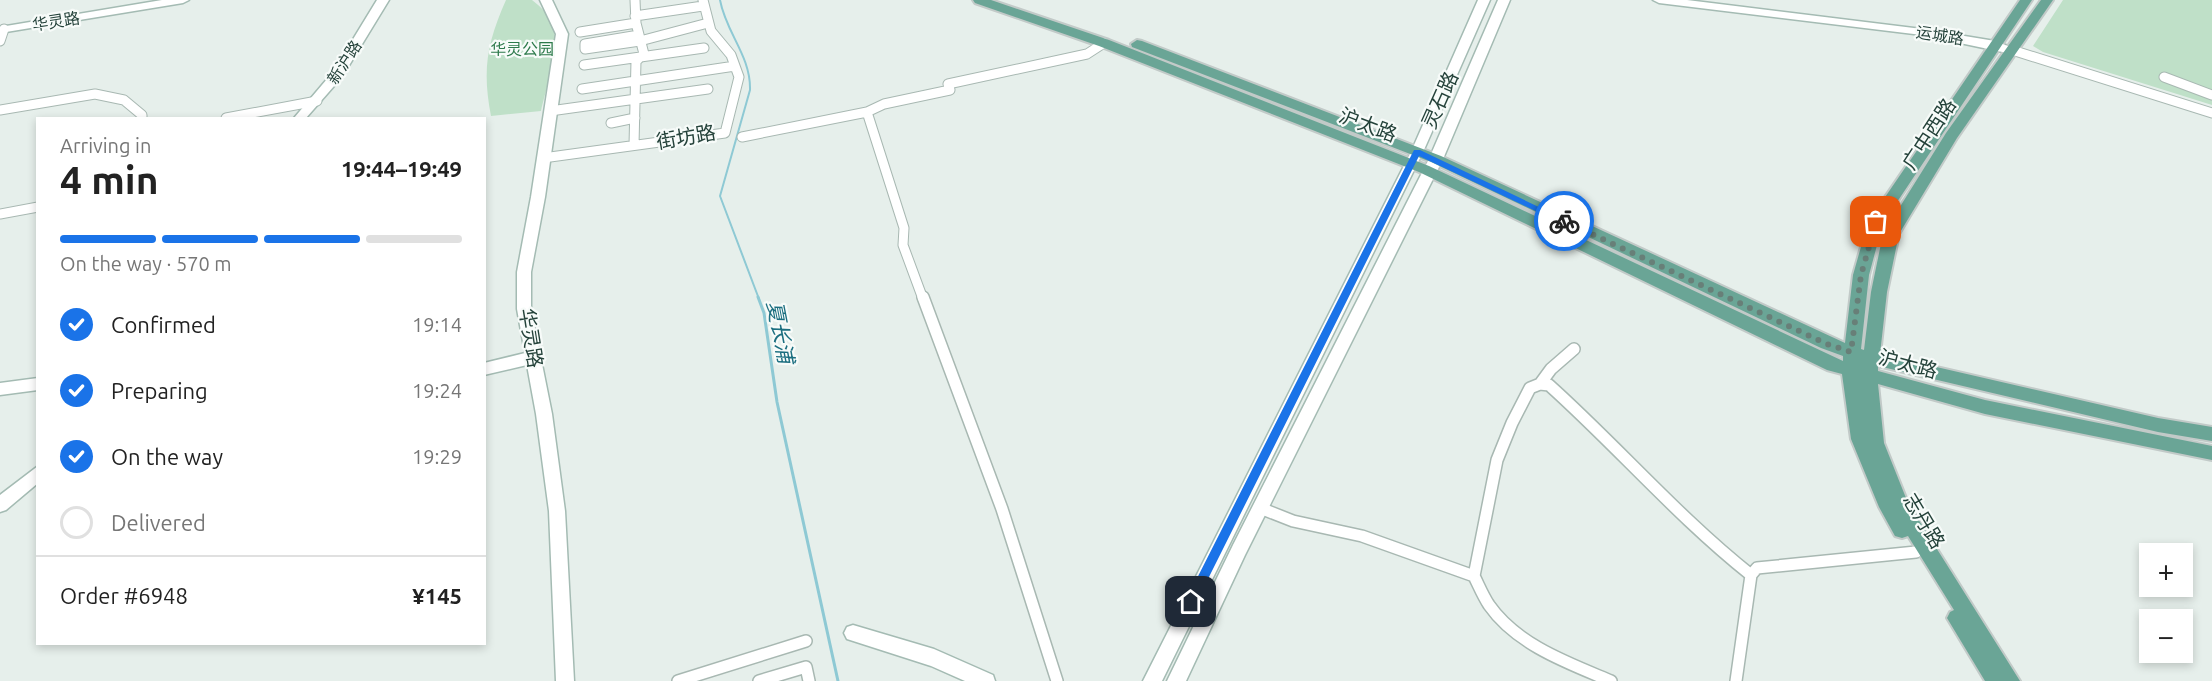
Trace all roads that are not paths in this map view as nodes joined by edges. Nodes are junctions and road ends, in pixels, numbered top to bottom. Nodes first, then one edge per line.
1 (183, 0) edge
2 (383, 0) edge
3 (546, 0) edge
4 (635, 0) edge
5 (979, 0) edge
6 (1009, 0) edge
7 (1485, 0) edge
8 (1504, 0) edge
9 (1659, 0) edge
10 (2026, 0) edge
11 (2047, 0) edge
12 (703, 3) edge
13 (636, 20) junction
14 (708, 23) junction
15 (580, 32) dead end
16 (1, 33) edge
17 (640, 38) junction
18 (1104, 44) junction
19 (1995, 45) junction
20 (704, 48) dead end
21 (2012, 50) junction
22 (641, 57) junction
23 (584, 65) dead end
24 (735, 66) junction
25 (2163, 77) dead end
26 (635, 81) junction
27 (582, 89) dead end
28 (708, 89) dead end
29 (2212, 95) edge
30 (635, 99) junction
31 (317, 100) junction
32 (0, 110) edge
33 (550, 111) junction
34 (867, 112) junction
35 (2212, 113) edge
36 (142, 117) edge
37 (231, 117) edge
38 (301, 117) edge
39 (635, 118) junction
40 (610, 123) dead end
41 (742, 138) dead end
42 (634, 145) junction
43 (543, 158) junction
44 (1413, 158) junction
45 (1432, 165) junction
46 (36, 207) edge
47 (0, 214) edge
48 (1574, 349) dead end
49 (534, 357) junction
50 (1850, 361) junction
51 (1870, 366) junction
52 (486, 369) edge
53 (36, 384) edge
54 (1540, 384) junction
55 (0, 389) edge
56 (2212, 434) edge
57 (2212, 453) edge
58 (36, 475) edge
59 (0, 505) edge
60 (1260, 508) junction
61 (1916, 552) junction
62 (1751, 575) junction
63 (1474, 576) junction
64 (853, 633) dead end
65 (806, 641) dead end
66 (565, 681) edge
67 (678, 681) edge
68 (759, 681) edge
69 (809, 681) edge
70 (986, 681) edge
71 (1057, 681) edge
72 (1152, 681) edge
73 (1176, 681) edge
74 (1611, 681) edge
75 (1736, 681) edge
76 (1996, 681) edge
77 (2010, 681) edge

1 - 16 main road, 华灵路
2 - 31 main road, 新沪路
3 - 33 main road, 华灵路
4 - 13 street
5 - 18 main road, 沪太路
6 - 44 main road, 沪太路
7 - 44 main road, 灵石路
8 - 45 main road, 灵石路
9 - 19 main road, 运城路
10 - 19 main road, 广中西路
11 - 21 main road, 广中西路
12 - 13 street
12 - 14 street
13 - 15 street
13 - 17 street
14 - 17 street
14 - 24 street
17 - 17 street
17 - 22 street
18 - 34 street
18 - 44 main road, 沪太路
19 - 21 main road, 运城路
19 - 50 main road, 广中西路
20 - 22 street
21 - 35 street, 运城路
21 - 51 main road, 广中西路
22 - 23 street
22 - 26 street
24 - 26 street
24 - 42 street, 街坊路
25 - 29 street
26 - 27 street
26 - 30 street
28 - 30 street
30 - 33 street
30 - 39 street
31 - 37 street
31 - 38 main road, 新沪路
32 - 36 street
33 - 43 main road, 华灵路
34 - 41 street
34 - 71 street
39 - 40 street
39 - 42 street
42 - 43 street, 街坊路
43 - 49 main road, 华灵路
44 - 45 main road, 沪太路
44 - 72 main road, 灵石路
45 - 50 main road, 沪太路
45 - 60 main road, 灵石路
46 - 47 street
48 - 54 street
49 - 52 main road
49 - 66 main road, 华灵路
50 - 51 main road, 沪太路
50 - 61 main road, 志丹路
51 - 56 main road, 沪太路
51 - 57 main road, 沪太路
51 - 77 main road, 志丹路
53 - 55 main road
54 - 62 street
54 - 63 street
58 - 59 main road
60 - 63 street
60 - 73 main road, 灵石路
61 - 62 street
61 - 76 main road, 志丹路
62 - 75 street
63 - 74 street
64 - 70 main road
65 - 67 street
68 - 69 street

